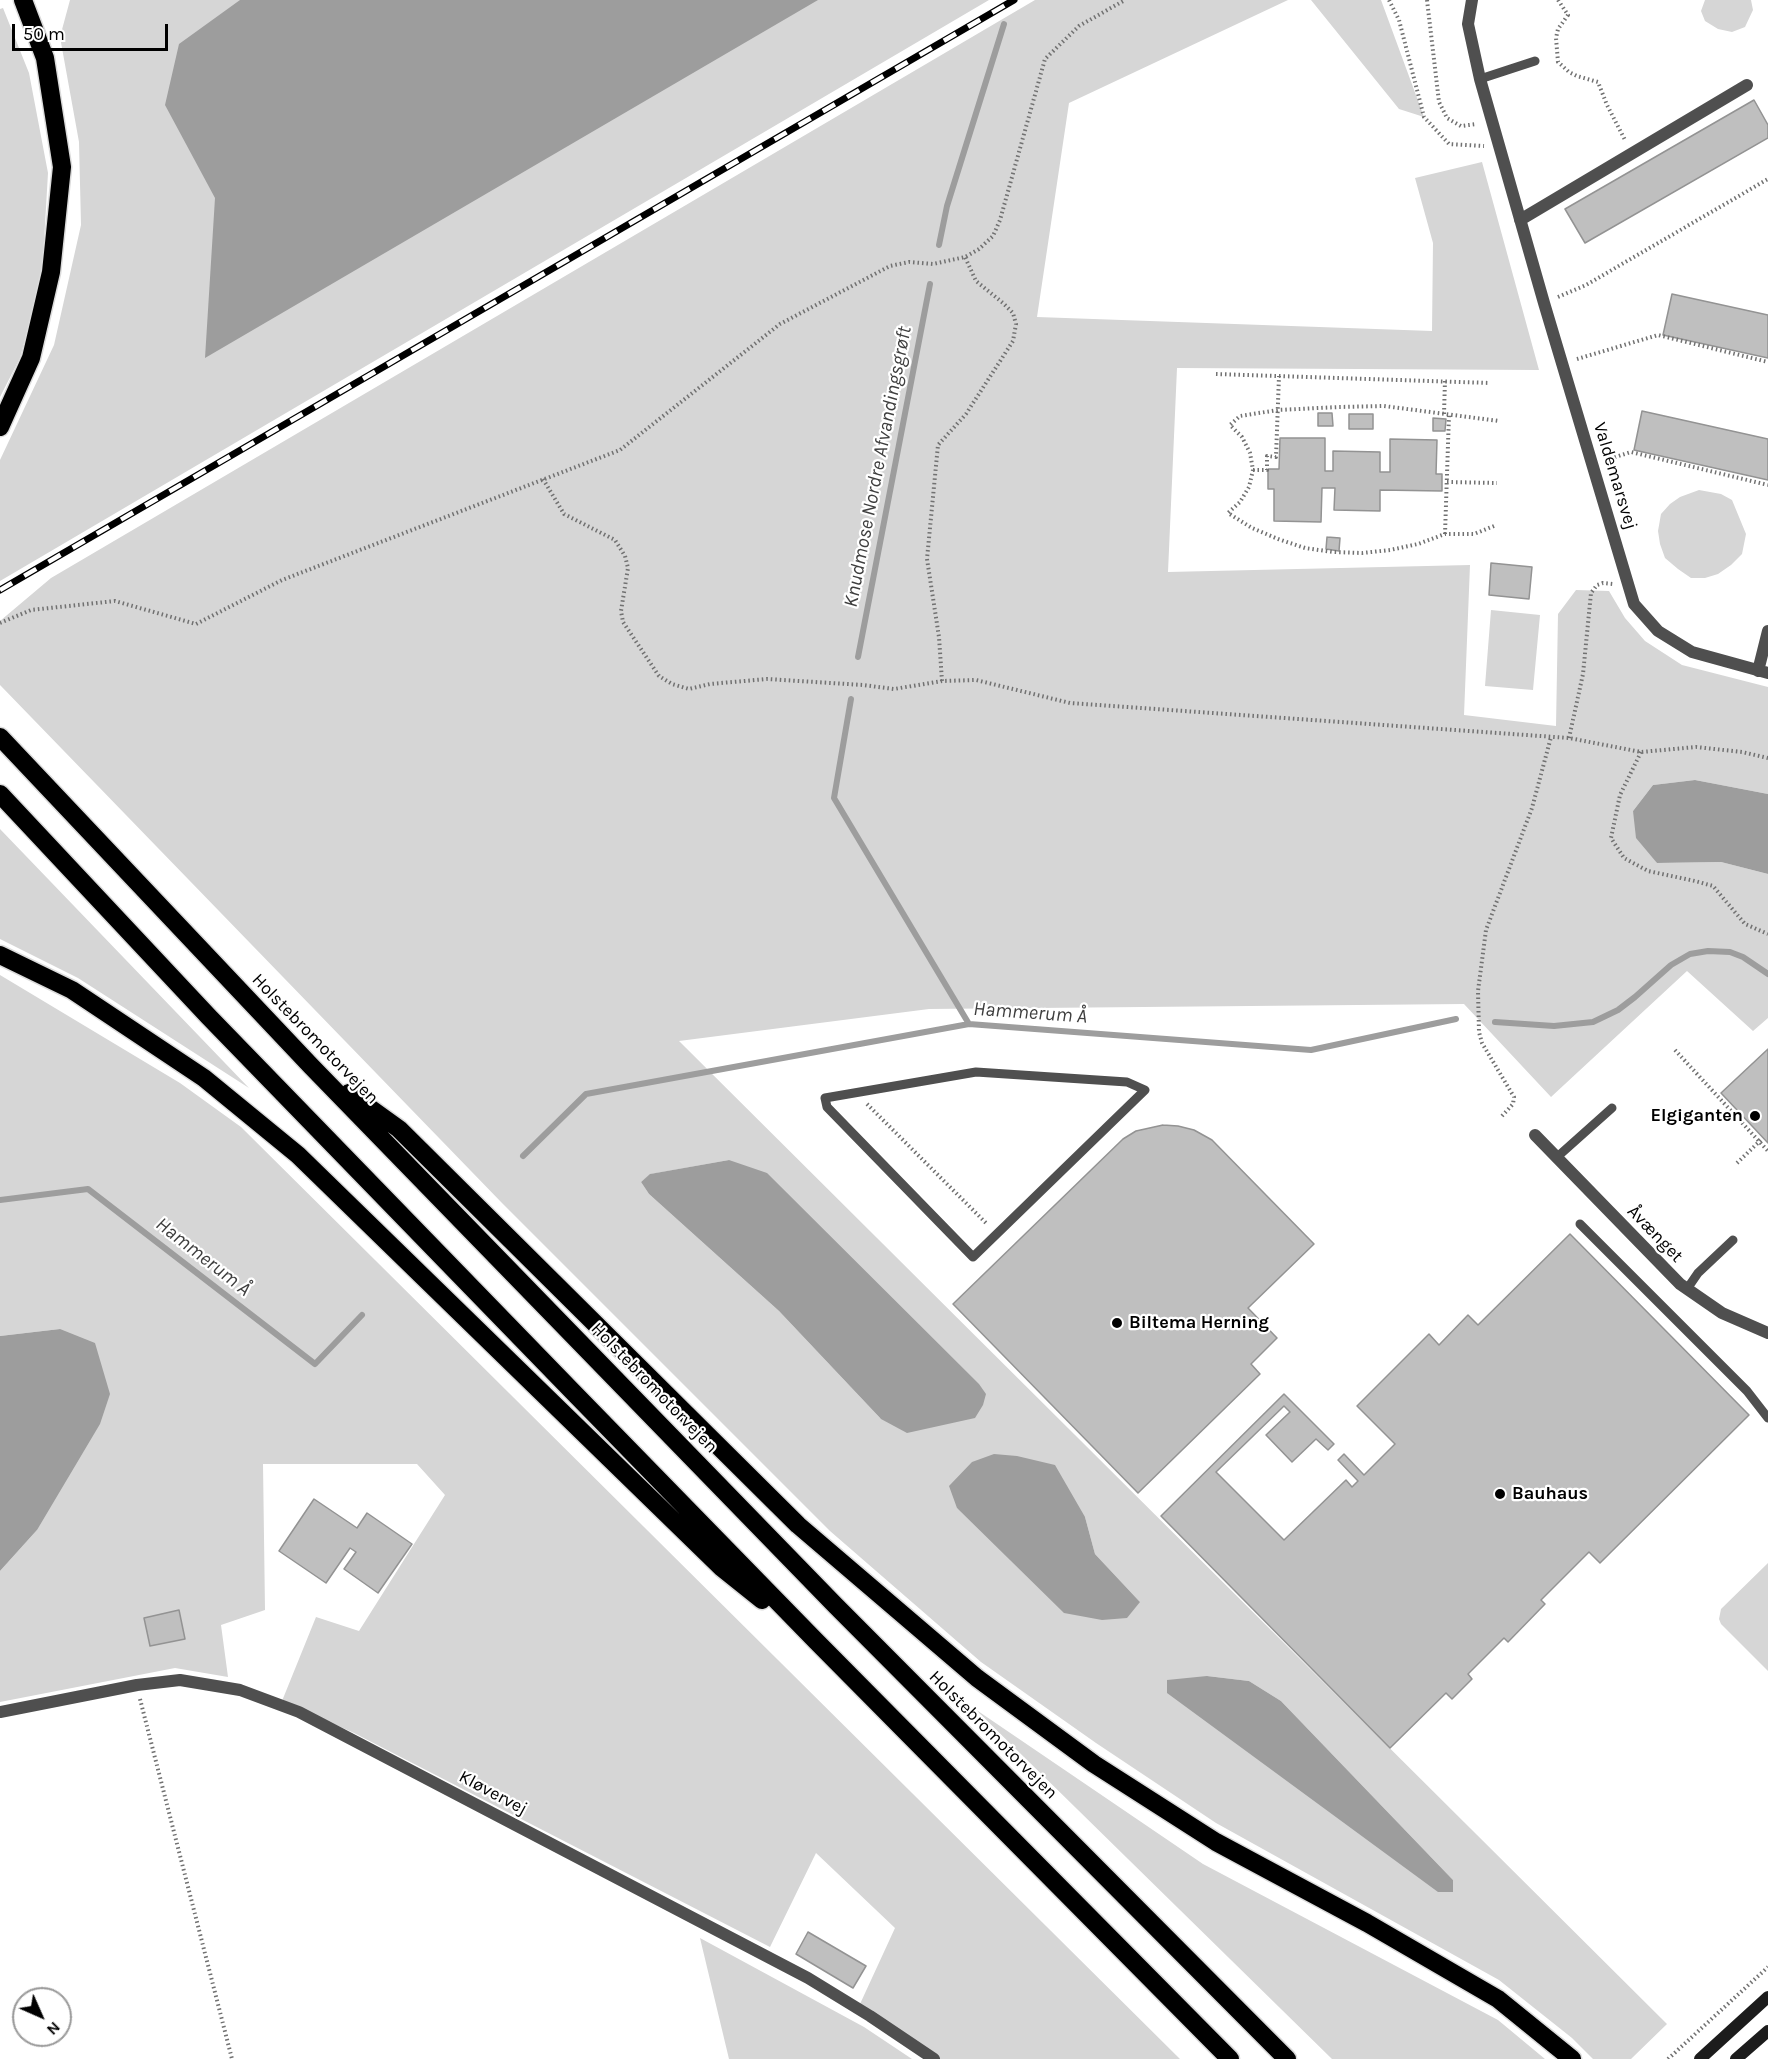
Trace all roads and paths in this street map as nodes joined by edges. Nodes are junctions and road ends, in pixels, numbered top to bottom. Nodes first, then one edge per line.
1 (23, 0) edge
2 (1125, 0) edge
3 (1389, 0) edge
4 (1427, 0) edge
5 (1472, 0) edge
6 (1558, 0) edge
7 (1534, 61) dead end
8 (1480, 79) junction
9 (1747, 85) dead end
10 (1492, 123) junction
11 (1499, 147) junction
12 (1633, 154) junction
13 (1768, 179) edge
14 (1520, 220) junction
15 (965, 258) junction
16 (1544, 303) junction
17 (1768, 362) edge
18 (1562, 364) junction
19 (1216, 374) dead end
20 (1279, 376) junction
21 (1445, 381) junction
22 (1490, 383) dead end
23 (1278, 410) junction
24 (1447, 414) junction
25 (1499, 421) dead end
26 (0, 427) edge
27 (1592, 464) junction
28 (1253, 470) junction
29 (543, 479) junction
30 (1448, 482) junction
31 (1497, 483) dead end
32 (1768, 485) edge
33 (1494, 526) dead end
34 (1445, 534) junction
35 (1629, 585) junction
36 (0, 623) edge
37 (1768, 631) edge
38 (1763, 672) edge
39 (942, 681) junction
40 (1551, 736) junction
41 (0, 737) edge
42 (1569, 738) junction
43 (1641, 752) junction
44 (1768, 758) edge
45 (0, 794) edge
46 (1768, 934) edge
47 (0, 955) edge
48 (1675, 1050) dead end
49 (311, 1066) junction
50 (860, 1092) junction
51 (1612, 1108) dead end
52 (1502, 1116) dead end
53 (1535, 1135) dead end
54 (1761, 1140) junction
55 (1768, 1151) edge
56 (1556, 1158) junction
57 (1737, 1163) dead end
58 (1580, 1224) dead end
59 (997, 1233) junction
60 (1733, 1240) dead end
61 (1687, 1289) junction
62 (1768, 1333) edge
63 (1768, 1418) edge
64 (816, 1641) junction
65 (136, 1685) junction
66 (0, 1712) edge
67 (1768, 1967) edge
68 (1768, 1997) edge
69 (1199, 2029) junction
70 (1768, 2031) edge
71 (232, 2059) edge
72 (934, 2059) edge
73 (1221, 2059) edge
74 (1230, 2059) edge
75 (1287, 2059) edge
76 (1572, 2059) edge
77 (1668, 2059) edge
78 (1700, 2059) edge
79 (1736, 2059) edge

1 - 26 highway
2 - 15 path
3 - 11 path
4 - 10 path
5 - 8 street, Valdemarsvej
6 - 12 path
7 - 8 lane
8 - 10 street, Valdemarsvej
9 - 12 street
10 - 11 street, Valdemarsvej
11 - 14 street, Valdemarsvej
12 - 14 street
13 - 16 path
14 - 16 street, Valdemarsvej
15 - 29 path
15 - 39 path
16 - 18 street, Valdemarsvej
17 - 18 path
18 - 27 street, Valdemarsvej
19 - 20 path
20 - 21 path
20 - 23 path
21 - 22 path
21 - 24 path
23 - 24 path
23 - 28 path
23 - 28 path
24 - 25 path
24 - 30 path
27 - 32 path
27 - 35 street, Valdemarsvej
28 - 34 path
29 - 36 path
29 - 39 path
30 - 31 path
30 - 34 path
33 - 34 path
35 - 38 street, Valdemarsvej
35 - 42 path
37 - 38 street, Valdemarsvej
39 - 40 path
40 - 42 path
40 - 52 path
41 - 49 highway, Holstebromotorvejen
42 - 43 path
43 - 44 path
43 - 46 path
45 - 64 highway
47 - 64 highway
48 - 54 path
49 - 75 highway, Holstebromotorvejen
49 - 76 highway
50 - 59 path
50 - 59 lane
50 - 59 lane
51 - 56 lane
53 - 56 street, Åvænget
54 - 55 path
54 - 57 path
56 - 61 street, Åvænget
58 - 63 lane
60 - 61 lane
61 - 62 street, Åvænget
64 - 69 highway
65 - 66 street, Kløvervej
65 - 71 path
65 - 72 street, Kløvervej
67 - 77 path
68 - 78 main road
69 - 73 highway
69 - 74 highway
70 - 79 main road

